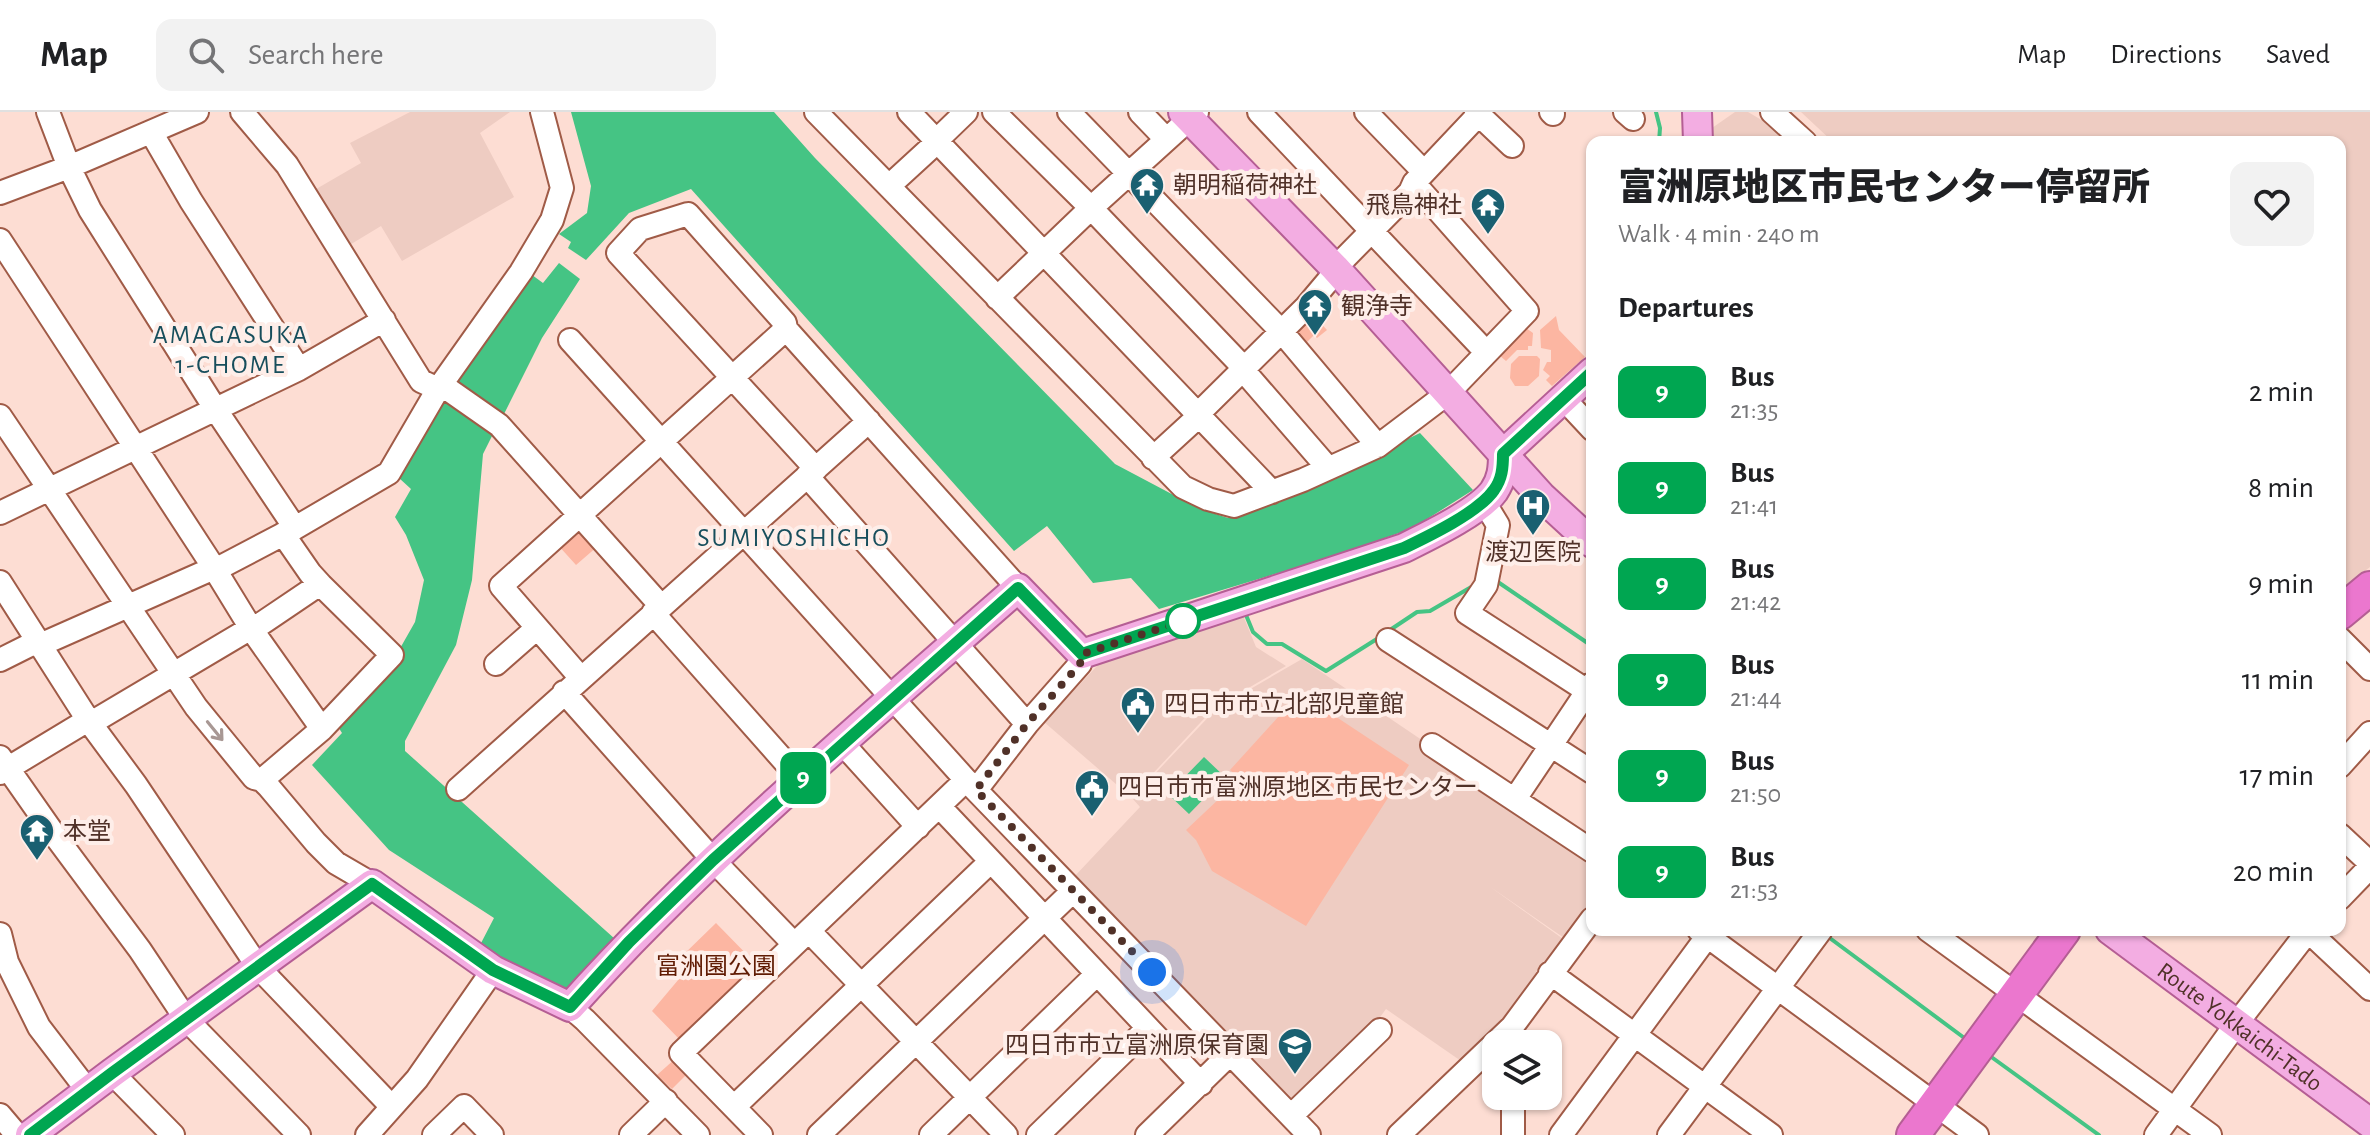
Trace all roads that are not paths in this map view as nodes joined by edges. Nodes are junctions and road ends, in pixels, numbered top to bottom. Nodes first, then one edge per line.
1 (48, 112) edge
2 (197, 112) edge
3 (242, 112) edge
4 (542, 112) edge
5 (816, 112) edge
6 (909, 112) edge
7 (966, 112) edge
8 (994, 112) edge
9 (1069, 112) edge
10 (1140, 112) edge
11 (1259, 112) edge
12 (1366, 112) edge
13 (1625, 112) edge
14 (1633, 112) edge
15 (1697, 112) edge
16 (1772, 112) edge
17 (1479, 113) edge
18 (1190, 114) edge
19 (151, 132) junction
20 (1698, 136) edge
21 (1798, 136) edge
22 (1166, 139) junction
23 (937, 141) junction
24 (1512, 146) dead end
25 (69, 167) junction
26 (1129, 173) junction
27 (1419, 178) junction
28 (889, 186) junction
29 (0, 193) edge
30 (1091, 208) junction
31 (1373, 229) junction
32 (0, 240) edge
33 (1045, 253) junction
34 (1335, 268) junction
35 (997, 298) junction
36 (384, 320) junction
37 (786, 329) junction
38 (1282, 332) junction
39 (570, 340) dead end
40 (1486, 352) junction
41 (299, 369) junction
42 (1243, 369) junction
43 (1586, 377) edge
44 (733, 378) junction
45 (444, 390) junction
46 (1450, 394) junction
47 (1563, 398) junction
48 (216, 410) junction
49 (1199, 415) junction
50 (0, 416) edge
51 (869, 421) junction
52 (1586, 423) edge
53 (661, 441) junction
54 (1378, 446) junction
55 (135, 450) junction
56 (1500, 451) junction
57 (1153, 458) junction
58 (1328, 468) junction
59 (812, 473) junction
60 (51, 490) junction
61 (1272, 492) junction
62 (1484, 502) junction
63 (0, 513) edge
64 (580, 515) junction
65 (289, 531) junction
66 (744, 531) junction
67 (1586, 537) edge
68 (214, 569) junction
69 (0, 582) edge
70 (320, 584) junction
71 (1018, 588) junction
72 (2370, 588) edge
73 (127, 608) junction
74 (2346, 608) edge
75 (657, 609) junction
76 (537, 628) junction
77 (251, 629) junction
78 (1388, 640) dead end
79 (956, 642) junction
80 (39, 643) junction
81 (2346, 645) edge
82 (1082, 654) junction
83 (0, 660) edge
84 (496, 664) dead end
85 (2370, 669) edge
86 (174, 675) junction
87 (572, 685) junction
88 (1586, 686) edge
89 (1586, 696) edge
90 (892, 698) junction
91 (90, 722) junction
92 (1027, 724) junction
93 (322, 729) junction
94 (2370, 733) edge
95 (842, 743) junction
96 (1432, 745) dead end
97 (1552, 745) junction
98 (2346, 759) edge
99 (3, 766) edge
100 (1586, 768) edge
101 (262, 780) junction
102 (801, 780) junction
103 (971, 785) junction
104 (458, 789) dead end
105 (1515, 799) junction
106 (939, 806) junction
107 (918, 827) junction
108 (2346, 841) edge
109 (1586, 847) edge
110 (713, 860) junction
111 (990, 862) junction
112 (2370, 865) edge
113 (372, 884) junction
114 (1073, 891) junction
115 (2346, 891) edge
116 (1043, 918) junction
117 (1586, 927) edge
118 (0, 934) edge
119 (1703, 936) edge
120 (1711, 936) edge
121 (1817, 936) edge
122 (1936, 936) edge
123 (2060, 936) edge
124 (2118, 936) edge
125 (2303, 936) edge
126 (2314, 936) edge
127 (802, 938) junction
128 (4, 964) edge
129 (258, 967) junction
130 (493, 970) junction
131 (1550, 973) junction
132 (1097, 974) junction
133 (862, 985) junction
134 (1778, 988) junction
135 (2370, 989) edge
136 (2016, 994) junction
137 (570, 1007) junction
138 (186, 1019) junction
139 (2237, 1023) junction
140 (1148, 1028) junction
141 (1380, 1030) dead end
142 (1516, 1030) edge
143 (1635, 1035) junction
144 (916, 1041) junction
145 (1231, 1053) junction
146 (1482, 1062) edge
147 (112, 1073) junction
148 (1201, 1084) junction
149 (1705, 1086) junction
150 (88, 1091) junction
151 (970, 1097) junction
152 (666, 1101) junction
153 (1935, 1105) junction
154 (392, 1107) junction
155 (734, 1107) junction
156 (2175, 1109) junction
157 (1515, 1110) edge
158 (0, 1115) edge
159 (2370, 1123) edge
160 (1295, 1127) edge
161 (1517, 1130) edge
162 (17, 1135) edge
163 (30, 1135) edge
164 (173, 1135) edge
165 (299, 1135) edge
166 (367, 1135) edge
167 (434, 1135) edge
168 (492, 1135) edge
169 (631, 1135) edge
170 (698, 1135) edge
171 (761, 1135) edge
172 (819, 1135) edge
173 (931, 1135) edge
174 (1006, 1135) edge
175 (1038, 1135) edge
176 (1147, 1135) edge
177 (1399, 1135) edge
178 (1561, 1135) edge
179 (1669, 1135) edge
180 (1771, 1135) edge
181 (1913, 1135) edge
182 (1977, 1135) edge
183 (2156, 1135) edge
184 (2210, 1135) edge

1 - 25 street
2 - 19 street
3 - 36 street
4 - 45 street
5 - 28 street
6 - 23 street
7 - 23 street
8 - 30 street
9 - 26 street
10 - 22 street
11 - 31 street
12 - 27 street
13 - 14 street
15 - 20 main road
16 - 21 street
17 - 24 street
17 - 27 street
18 - 22 street
18 - 34 main road
19 - 25 street
19 - 41 street
22 - 26 street
23 - 28 street
23 - 33 street
25 - 29 street
25 - 48 street
26 - 30 street
26 - 38 street
27 - 31 street
27 - 40 street
28 - 35 street
30 - 33 street
30 - 42 street
31 - 34 street
31 - 40 street
32 - 55 street
33 - 35 street
33 - 49 street
34 - 38 street
34 - 46 main road
35 - 57 street
36 - 41 street
36 - 45 street
37 - 44 street
37 - 44 street
37 - 51 street
38 - 42 street
38 - 54 street
39 - 53 street
40 - 46 street
41 - 48 street
42 - 49 street
42 - 58 street
43 - 47 main road
44 - 53 street
44 - 59 street
45 - 64 street
45 - 65 street
46 - 54 street
46 - 56 main road
47 - 52 street
47 - 56 main road
48 - 55 street
48 - 65 street
49 - 57 street
49 - 61 street
50 - 60 street
51 - 59 street
51 - 71 street
53 - 64 street
53 - 66 street
54 - 58 street
55 - 60 street
55 - 68 street
56 - 62 main road
56 - 67 main road
57 - 61 street
58 - 61 street
59 - 66 street
59 - 79 street
60 - 63 street
60 - 73 street
62 - 82 main road
62 - 88 street
64 - 75 street
64 - 76 street
65 - 68 street
65 - 70 street
66 - 75 street
66 - 90 street
68 - 73 street
68 - 77 street
69 - 80 street
70 - 77 street
70 - 93 street
71 - 79 main road
71 - 82 main road
72 - 74 highway
73 - 80 street
73 - 86 street
75 - 87 street
75 - 102 street
76 - 84 street
76 - 87 street
77 - 86 street
77 - 93 street
78 - 97 street
79 - 90 main road
79 - 92 street
80 - 83 street
80 - 91 street
81 - 85 street
82 - 92 street
86 - 91 street
86 -> 101 street
87 - 104 street
87 - 110 street
89 - 97 street
90 - 95 main road
90 - 103 street
91 - 99 street
91 - 129 street
92 - 103 street
93 - 101 street
94 - 98 street
95 - 102 main road
95 - 107 street
96 - 105 street
97 - 100 street
97 - 105 street
99 - 138 street
101 - 113 street
102 - 110 main road
103 - 106 street
103 - 114 street
105 - 109 street
106 - 107 street
106 - 111 street
107 - 127 street
108 - 112 street
110 - 127 street
110 - 137 main road
111 - 116 street
111 - 133 street
112 - 115 street
113 - 129 main road
113 - 130 main road
114 - 116 street
114 - 145 street
116 - 132 street
116 - 144 street
117 - 131 street
118 - 128 street
119 - 143 street
120 - 134 street
121 - 134 street
122 - 136 street
123 - 136 highway
124 - 139 main road, Route Yokkaichi-Tado
125 - 139 street
126 - 135 street
127 - 133 street
127 - 155 street
128 - 150 street
129 - 138 main road
129 - 154 street
130 - 137 main road
130 - 154 street
131 - 142 street
131 - 143 street
132 - 140 street
132 - 151 street
133 - 144 street
133 - 155 street
134 - 149 street
134 - 153 street
136 - 153 highway
136 - 156 street
137 - 152 street
138 - 147 main road
138 - 165 street
139 - 156 street
139 - 159 main road, Route Yokkaichi-Tado
140 - 148 street
140 - 175 street
141 - 160 street
143 - 149 street
143 - 178 street
144 - 151 street
144 - 172 street
145 - 148 street
145 - 160 street
146 - 177 street
147 - 150 main road
147 - 164 street
148 - 176 street
149 - 179 street
149 - 180 street
150 - 163 main road
151 - 173 street
151 - 174 street
152 - 169 street
152 - 170 street
153 - 181 highway
153 - 182 street
154 - 166 street
155 - 171 street
156 - 183 street
156 - 184 street
157 - 161 street
158 - 162 street
167 - 168 street

